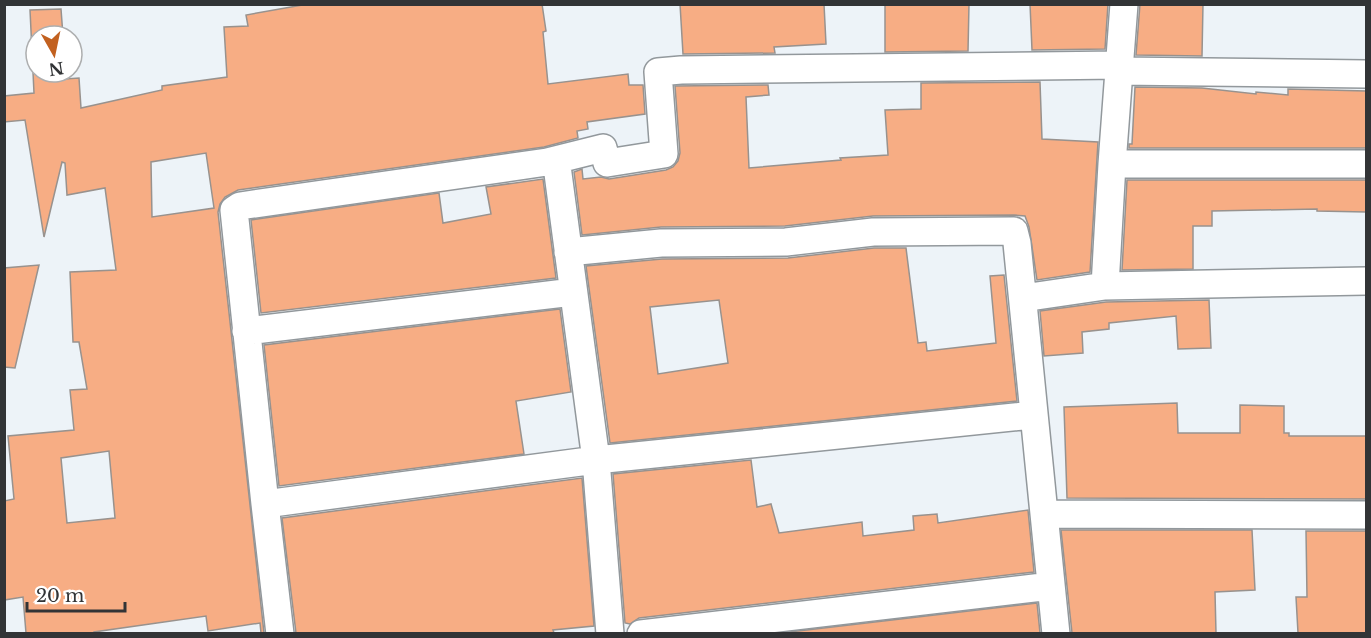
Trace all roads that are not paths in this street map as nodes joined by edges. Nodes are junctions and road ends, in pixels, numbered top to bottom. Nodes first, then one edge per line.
1 (1124, 4) edge
2 (1119, 68) junction
3 (1366, 74) edge
4 (547, 162) junction
5 (1112, 164) junction
6 (1366, 164) edge
7 (568, 252) junction
8 (1366, 281) edge
9 (1105, 286) junction
10 (573, 292) junction
11 (1023, 298) junction
12 (246, 331) junction
13 (1033, 415) junction
14 (596, 460) junction
15 (265, 504) junction
16 (1044, 514) junction
17 (1366, 515) edge
18 (1051, 586) junction
19 (280, 633) edge
20 (609, 633) edge
21 (641, 633) edge
22 (1056, 633) edge

1 - 2 street
2 - 3 street
2 - 4 street
2 - 5 street
4 - 7 street
4 - 12 street
5 - 6 street
5 - 9 street
7 - 10 street
7 - 11 street
8 - 9 street
9 - 11 street
10 - 12 street
10 - 14 street
11 - 13 street
12 - 15 street
13 - 14 street
13 - 16 street
14 - 15 street
14 - 20 street
15 - 19 street
16 - 17 street
16 - 18 street
18 - 21 street
18 - 22 street

